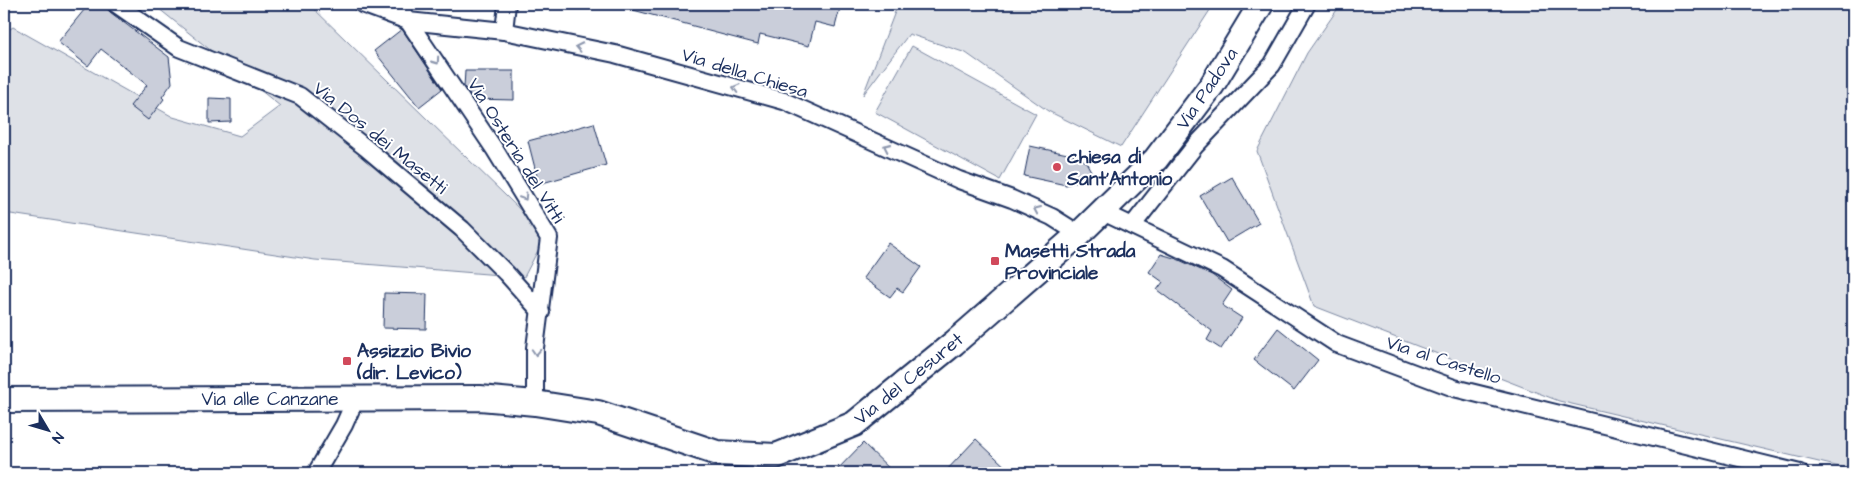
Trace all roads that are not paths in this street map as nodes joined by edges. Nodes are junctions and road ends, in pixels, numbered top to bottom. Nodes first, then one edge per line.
1 (116, 4) edge
2 (362, 4) edge
3 (398, 4) edge
4 (507, 4) edge
5 (1260, 4) edge
6 (1307, 4) edge
7 (408, 21) junction
8 (504, 31) junction
9 (1104, 212) junction
10 (1132, 226) junction
11 (1079, 234) junction
12 (541, 312) junction
13 (356, 398) junction
14 (4, 400) edge
15 (535, 402) junction
16 (316, 473) edge
17 (1800, 473) edge

1 - 12 street, Via Dos dei Masetti
2 - 7 street, Via della Chiesa
3 - 7 street, Via Osteria del Vitti
4 - 8 street
5 - 9 main road, Via Padova
6 - 10 street
7 - 8 street, Via della Chiesa
7 -> 12 street, Via Osteria del Vitti
11 -> 8 street, Via della Chiesa
9 - 10 street, Via al Castello
9 - 11 main road, Via Padova
10 - 17 street, Via al Castello
11 - 15 main road, Via del Cesuret
12 -> 15 street, Via Osteria del Vitti
13 - 14 main road, Via alle Canzane
13 - 15 main road, Via alle Canzane
13 - 16 street

